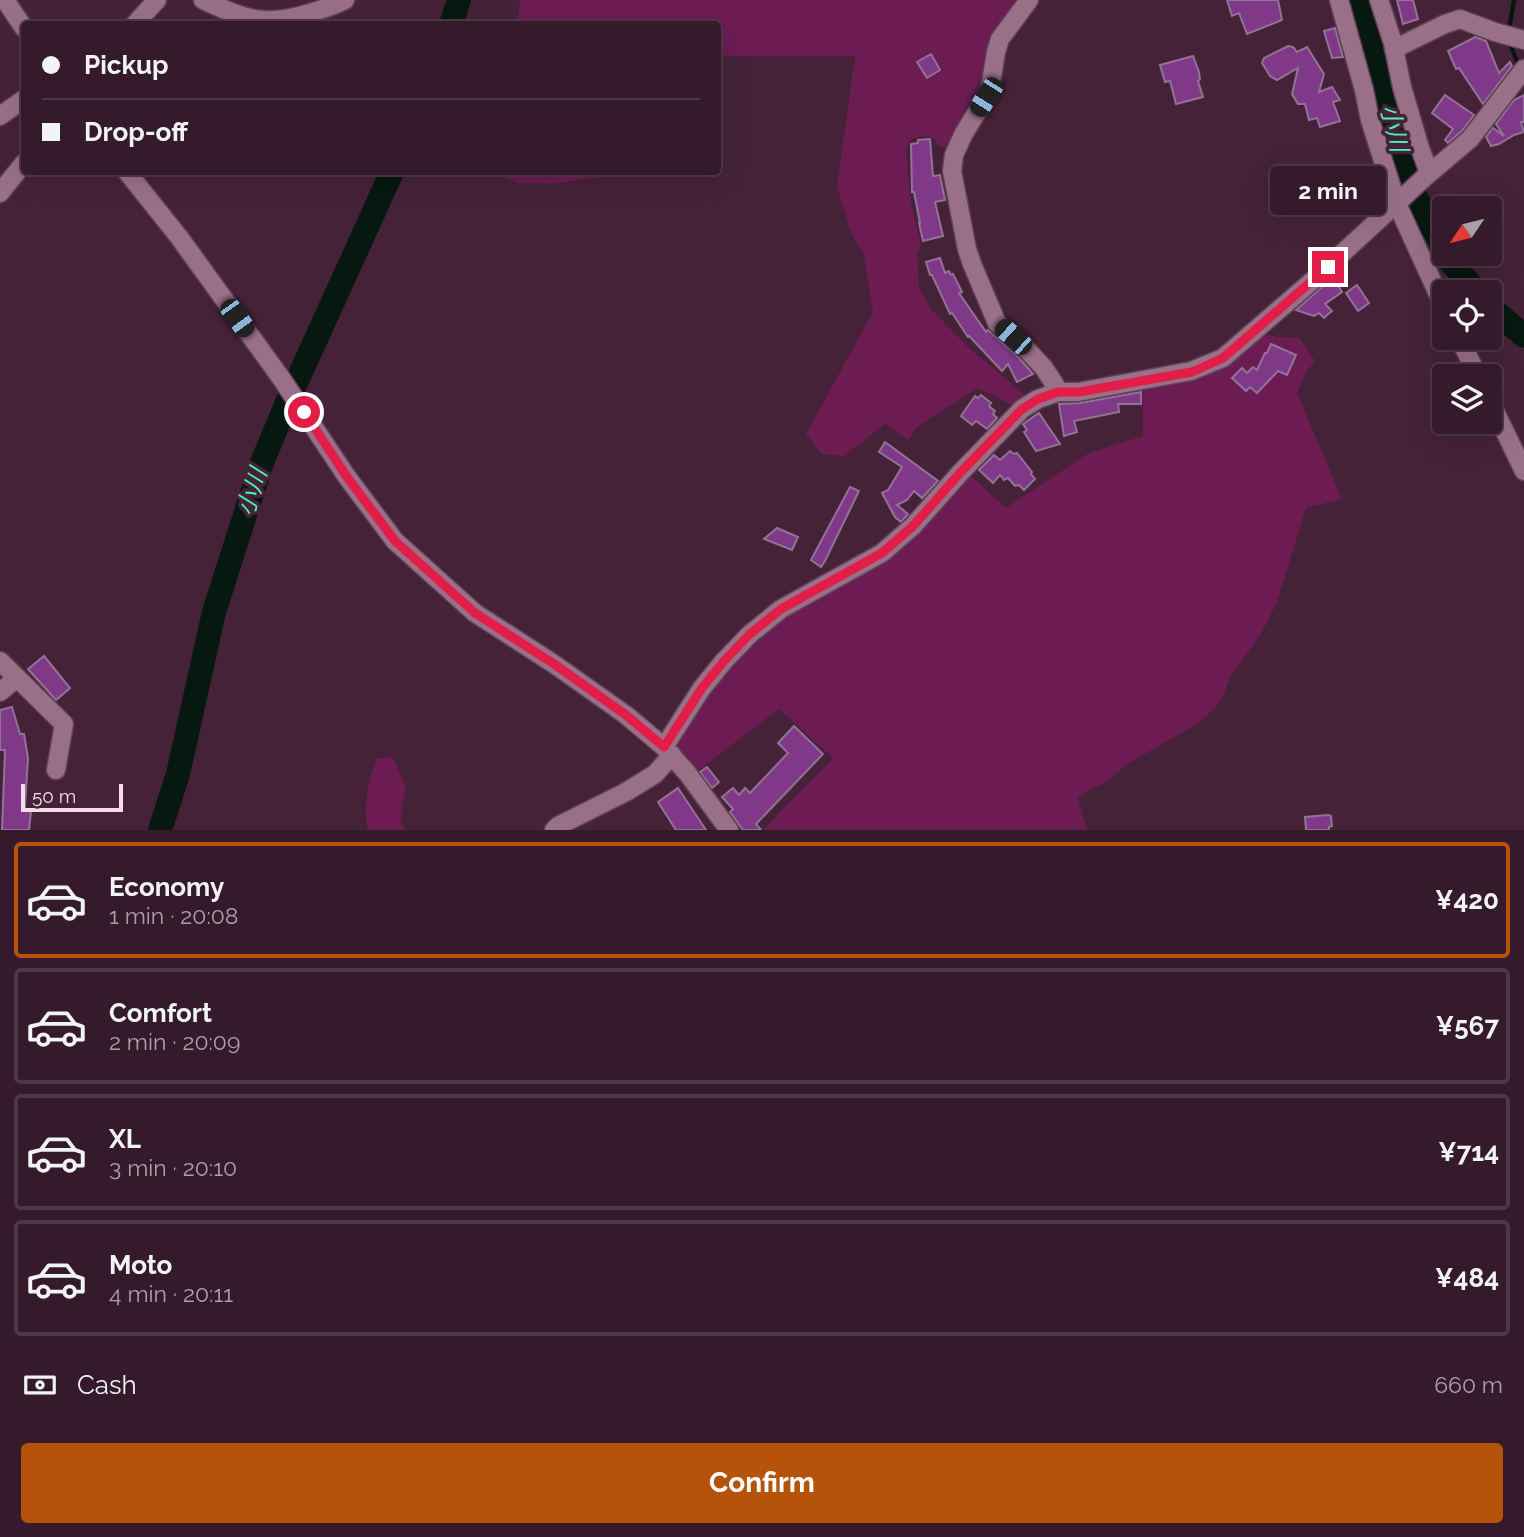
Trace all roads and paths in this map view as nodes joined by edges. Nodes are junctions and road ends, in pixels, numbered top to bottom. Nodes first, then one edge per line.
1 (5, 0) edge
2 (157, 0) edge
3 (202, 0) edge
4 (345, 0) edge
5 (1029, 0) edge
6 (1339, 0) edge
7 (1379, 0) edge
8 (138, 21) edge
9 (21, 24) edge
10 (1515, 37) edge
11 (1394, 49) junction
12 (1524, 69) edge
13 (21, 101) edge
14 (0, 117) edge
15 (21, 167) edge
16 (129, 175) edge
17 (1427, 175) junction
18 (0, 193) edge
19 (1397, 204) junction
20 (1432, 281) edge
21 (1058, 392) junction
22 (1502, 426) edge
23 (1524, 471) edge
24 (0, 661) edge
25 (17, 678) junction
26 (0, 692) edge
27 (668, 751) junction
28 (56, 771) dead end
29 (554, 830) edge
30 (729, 830) edge

1 - 9 street
2 - 8 street
3 - 4 street
5 - 21 street
6 - 19 street
7 - 11 street
10 - 11 street
11 - 17 street
12 - 17 street
13 - 14 street
15 - 18 street
16 - 27 street
17 - 19 street
19 - 20 street
19 - 21 street
21 - 27 street
22 - 23 street
24 - 25 street
25 - 26 street
25 - 28 street
27 - 29 street
27 - 30 street

